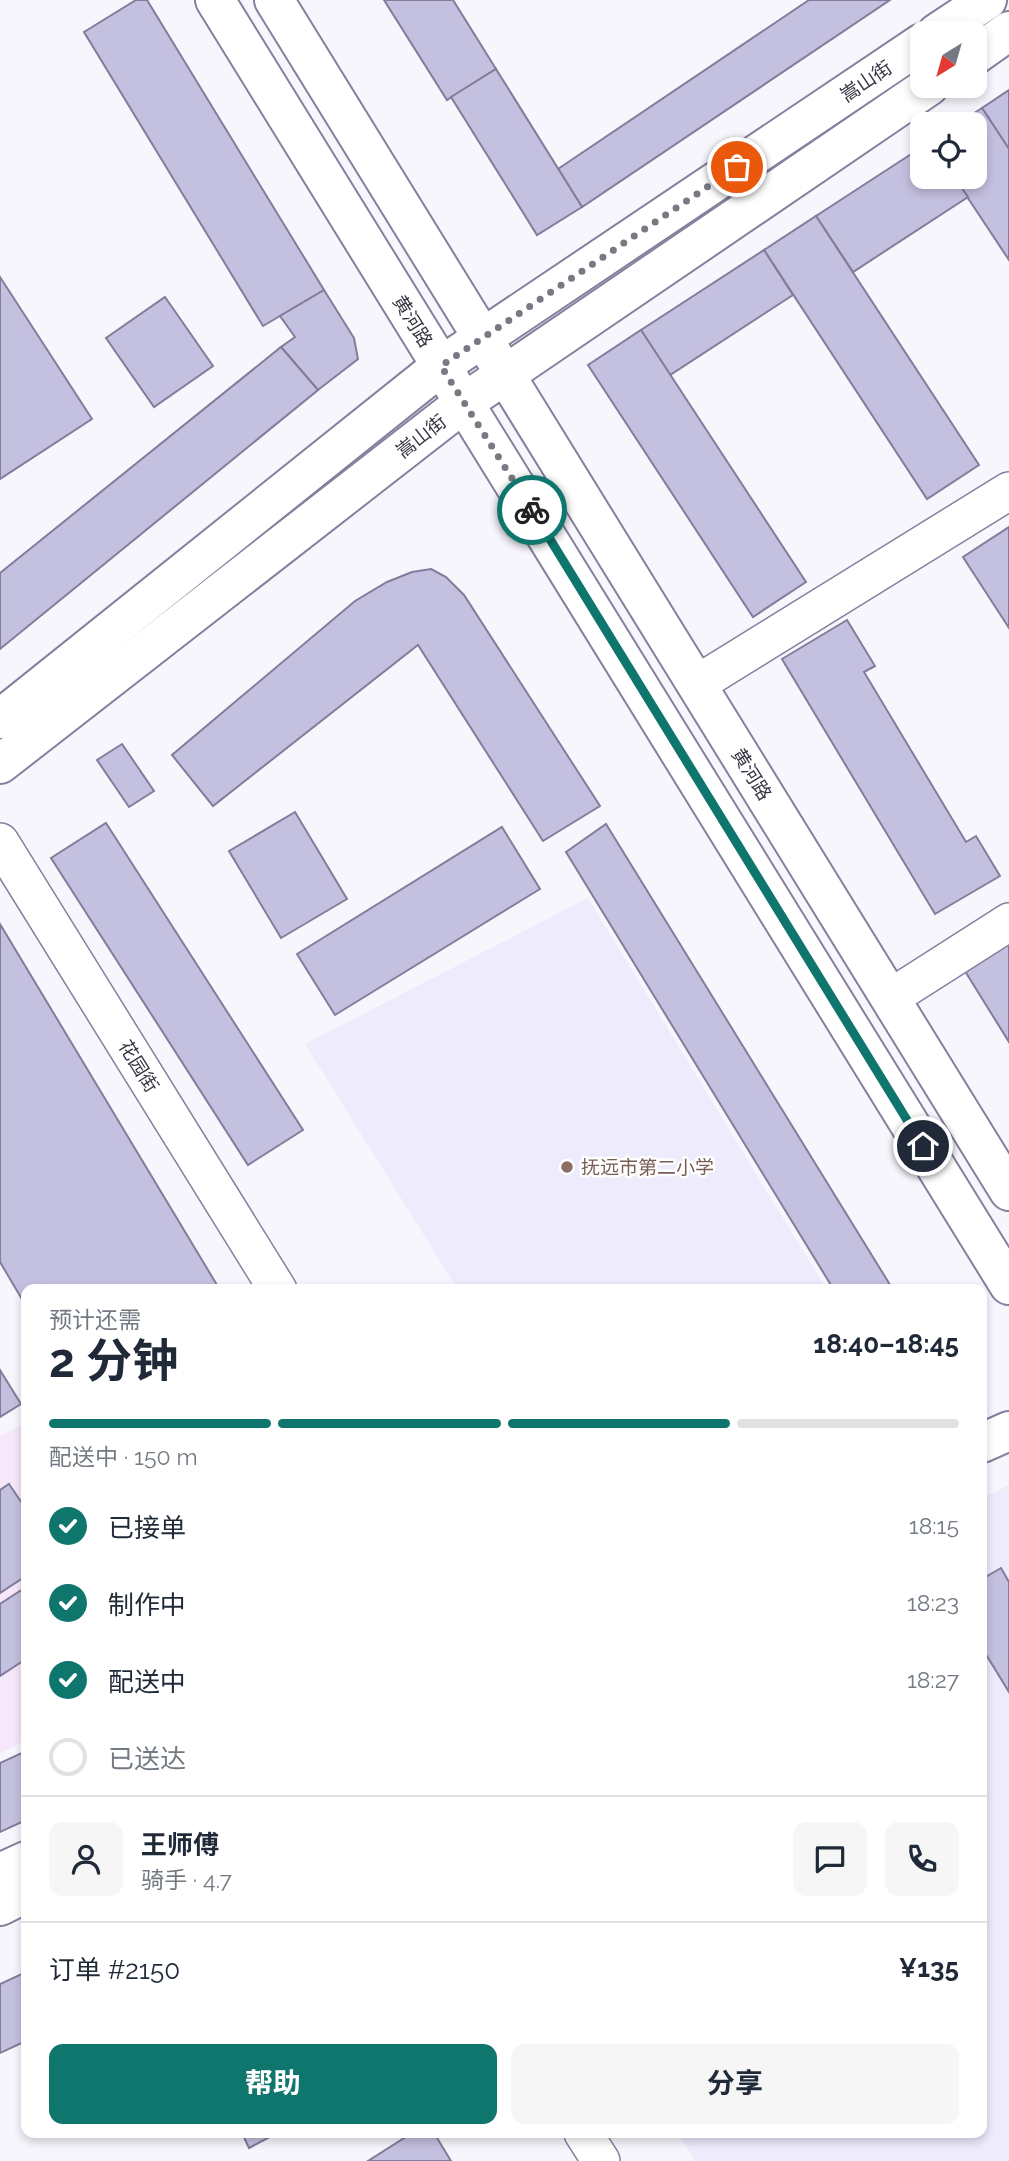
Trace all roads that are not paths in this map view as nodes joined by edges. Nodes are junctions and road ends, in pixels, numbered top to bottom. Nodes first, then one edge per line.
1 (215, 0) edge
2 (274, 0) edge
3 (987, 0) edge
4 (955, 21) edge
5 (1009, 31) edge
6 (987, 47) edge
7 (910, 51) edge
8 (911, 98) edge
9 (482, 338) junction
10 (441, 366) junction
11 (507, 374) junction
12 (465, 402) junction
13 (1009, 491) edge
14 (697, 684) junction
15 (0, 719) edge
16 (0, 764) edge
17 (0, 842) edge
18 (1009, 922) edge
19 (890, 998) junction
20 (1009, 1191) edge
21 (274, 1284) edge
22 (1009, 1285) edge
23 (1009, 1431) edge
24 (987, 1441) edge
25 (21, 1863) edge
26 (0, 1873) edge
27 (21, 1896) edge
28 (0, 1906) edge
29 (586, 2138) edge
30 (601, 2161) edge

1 - 10 main road, 黄河路
2 - 9 main road, 黄河路
3 - 4 main road
5 - 6 main road
7 - 9 main road, 嵩山街
8 - 11 main road, 嵩山街
9 - 10 main road, 嵩山街
9 - 11 main road, 黄河路
10 - 12 main road, 黄河路
10 - 15 main road, 嵩山街
11 - 12 main road, 嵩山街
11 - 14 main road, 黄河路
12 - 16 main road, 嵩山街
12 - 22 main road, 黄河路
13 - 14 street
14 - 19 main road, 黄河路
17 - 21 street, 花园街
18 - 19 street
19 - 20 main road, 黄河路
23 - 24 main road
25 - 26 main road
27 - 28 main road
29 - 30 street

